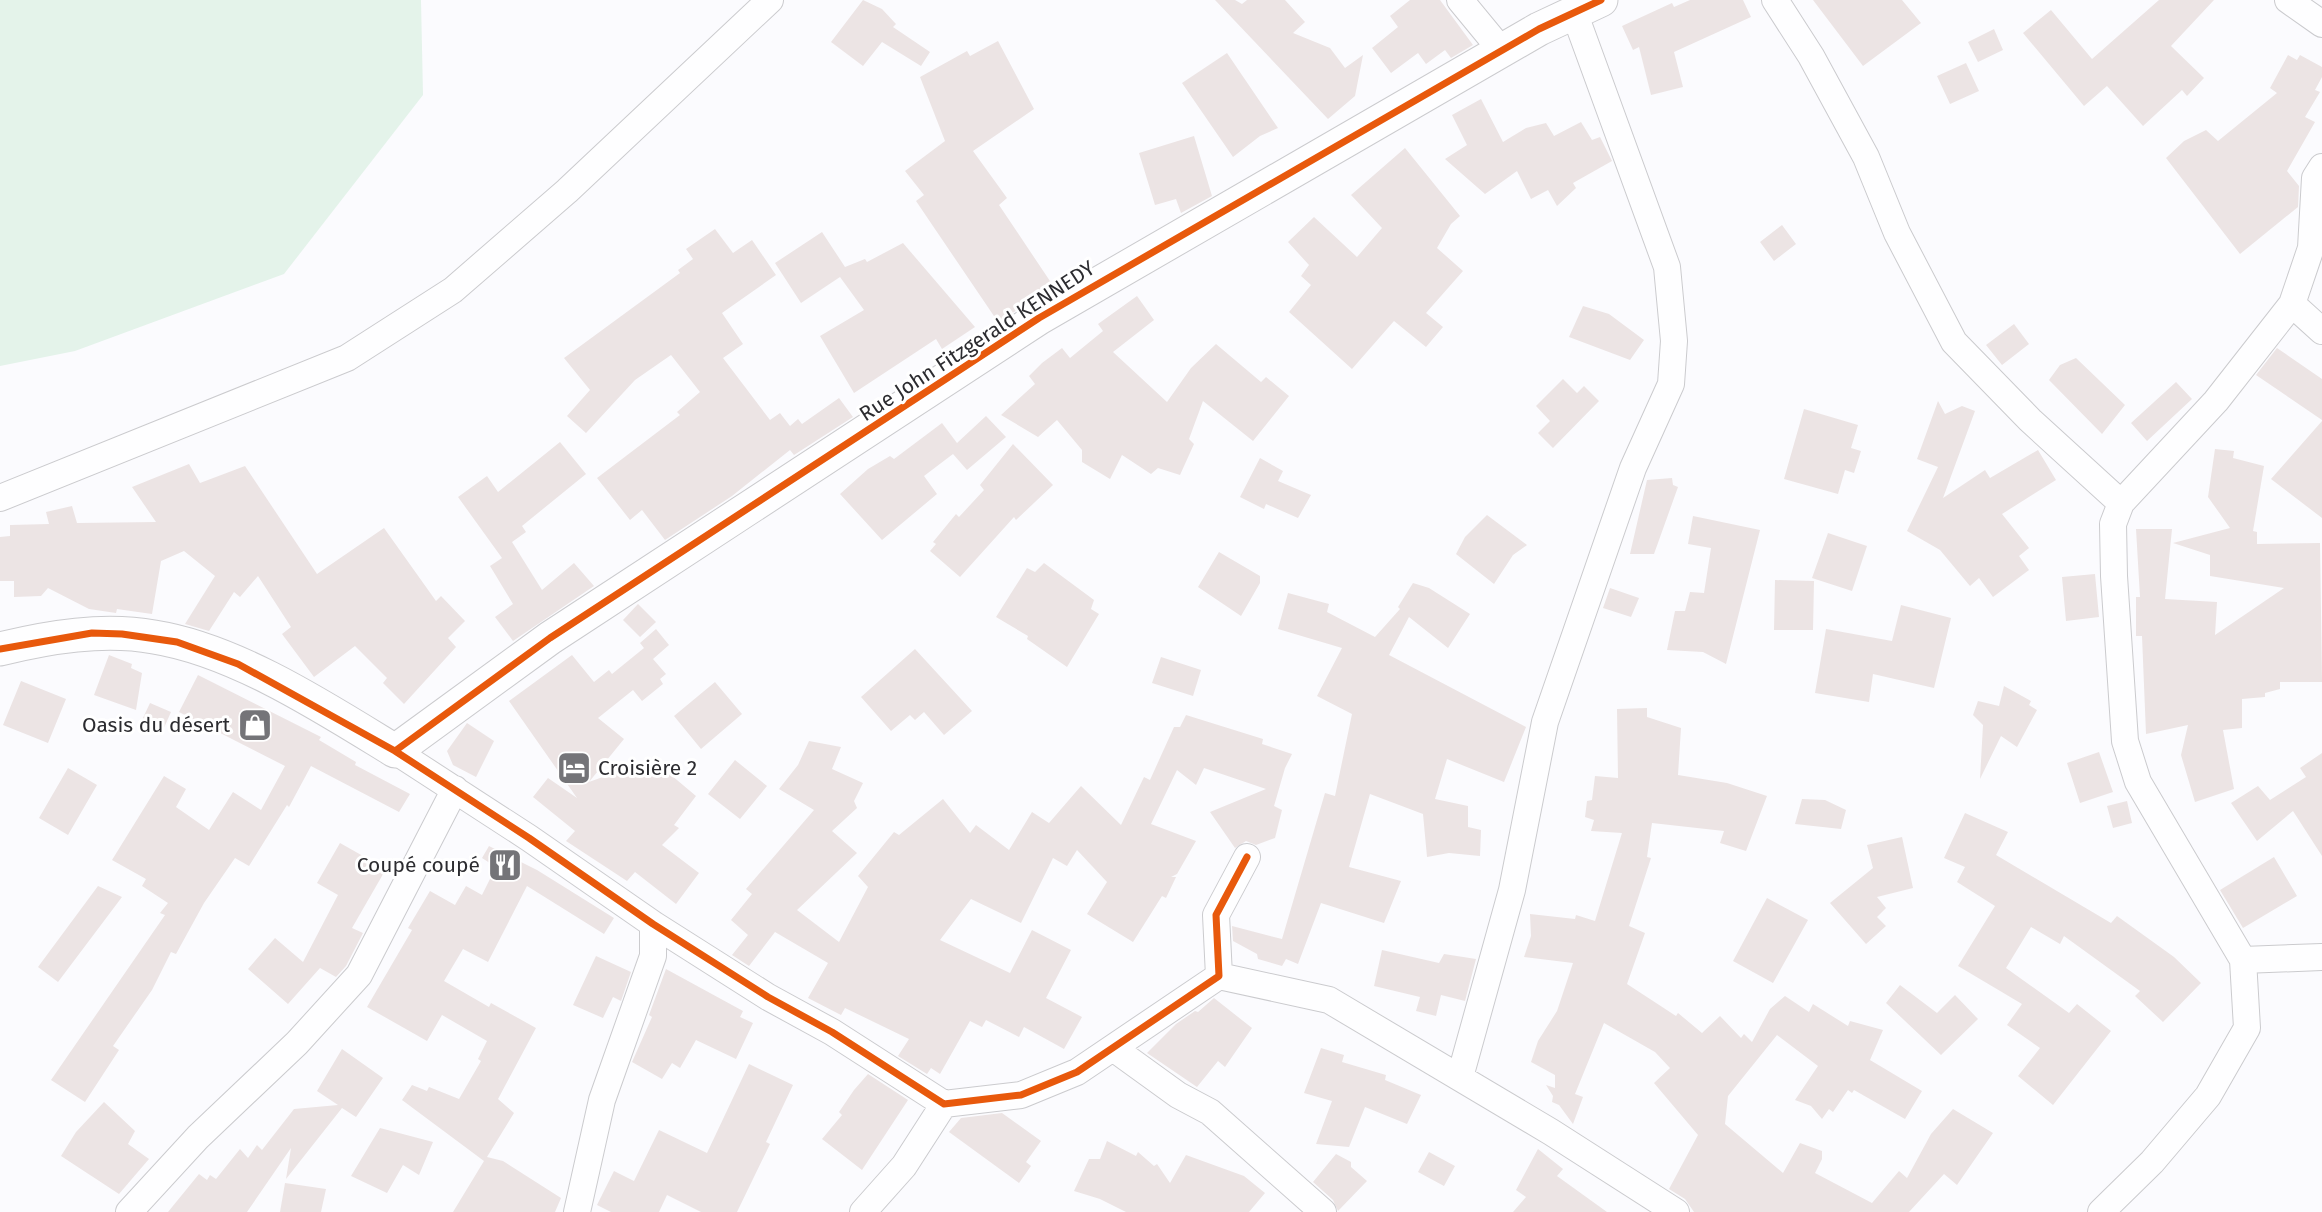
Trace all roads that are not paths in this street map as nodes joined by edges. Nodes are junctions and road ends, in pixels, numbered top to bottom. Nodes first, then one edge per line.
1 (770, 0) edge
2 (1461, 0) edge
3 (1775, 0) edge
4 (2288, 0) edge
5 (1588, 6) edge
6 (2322, 24) edge
7 (1502, 51) junction
8 (2322, 167) edge
9 (2292, 304) junction
10 (2322, 331) edge
11 (0, 498) edge
12 (2121, 503) junction
13 (0, 649) edge
14 (395, 751) junction
15 (455, 789) junction
16 (1247, 857) dead end
17 (653, 924) junction
18 (2322, 957) edge
19 (2243, 960) junction
20 (1219, 976) junction
21 (1113, 1048) junction
22 (1460, 1077) junction
23 (944, 1104) junction
24 (129, 1212) edge
25 (576, 1212) edge
26 (863, 1212) edge
27 (1323, 1212) edge
28 (1676, 1212) edge
29 (2101, 1212) edge

1 - 11 street
2 - 7 street
3 - 12 street
4 - 6 street
5 - 7 street, Rue John Fitzgerald KENNEDY
5 - 22 street
7 - 14 street, Rue John Fitzgerald KENNEDY
8 - 9 street
9 - 10 street
9 - 12 street
12 - 19 street
13 - 14 street
14 - 15 street
15 - 17 street
15 - 24 street
16 - 20 street
17 - 23 street
17 - 25 street
18 - 19 street
19 - 29 street
20 - 21 street
20 - 22 street
21 - 23 street
21 - 27 street
22 - 28 street
23 - 26 street

